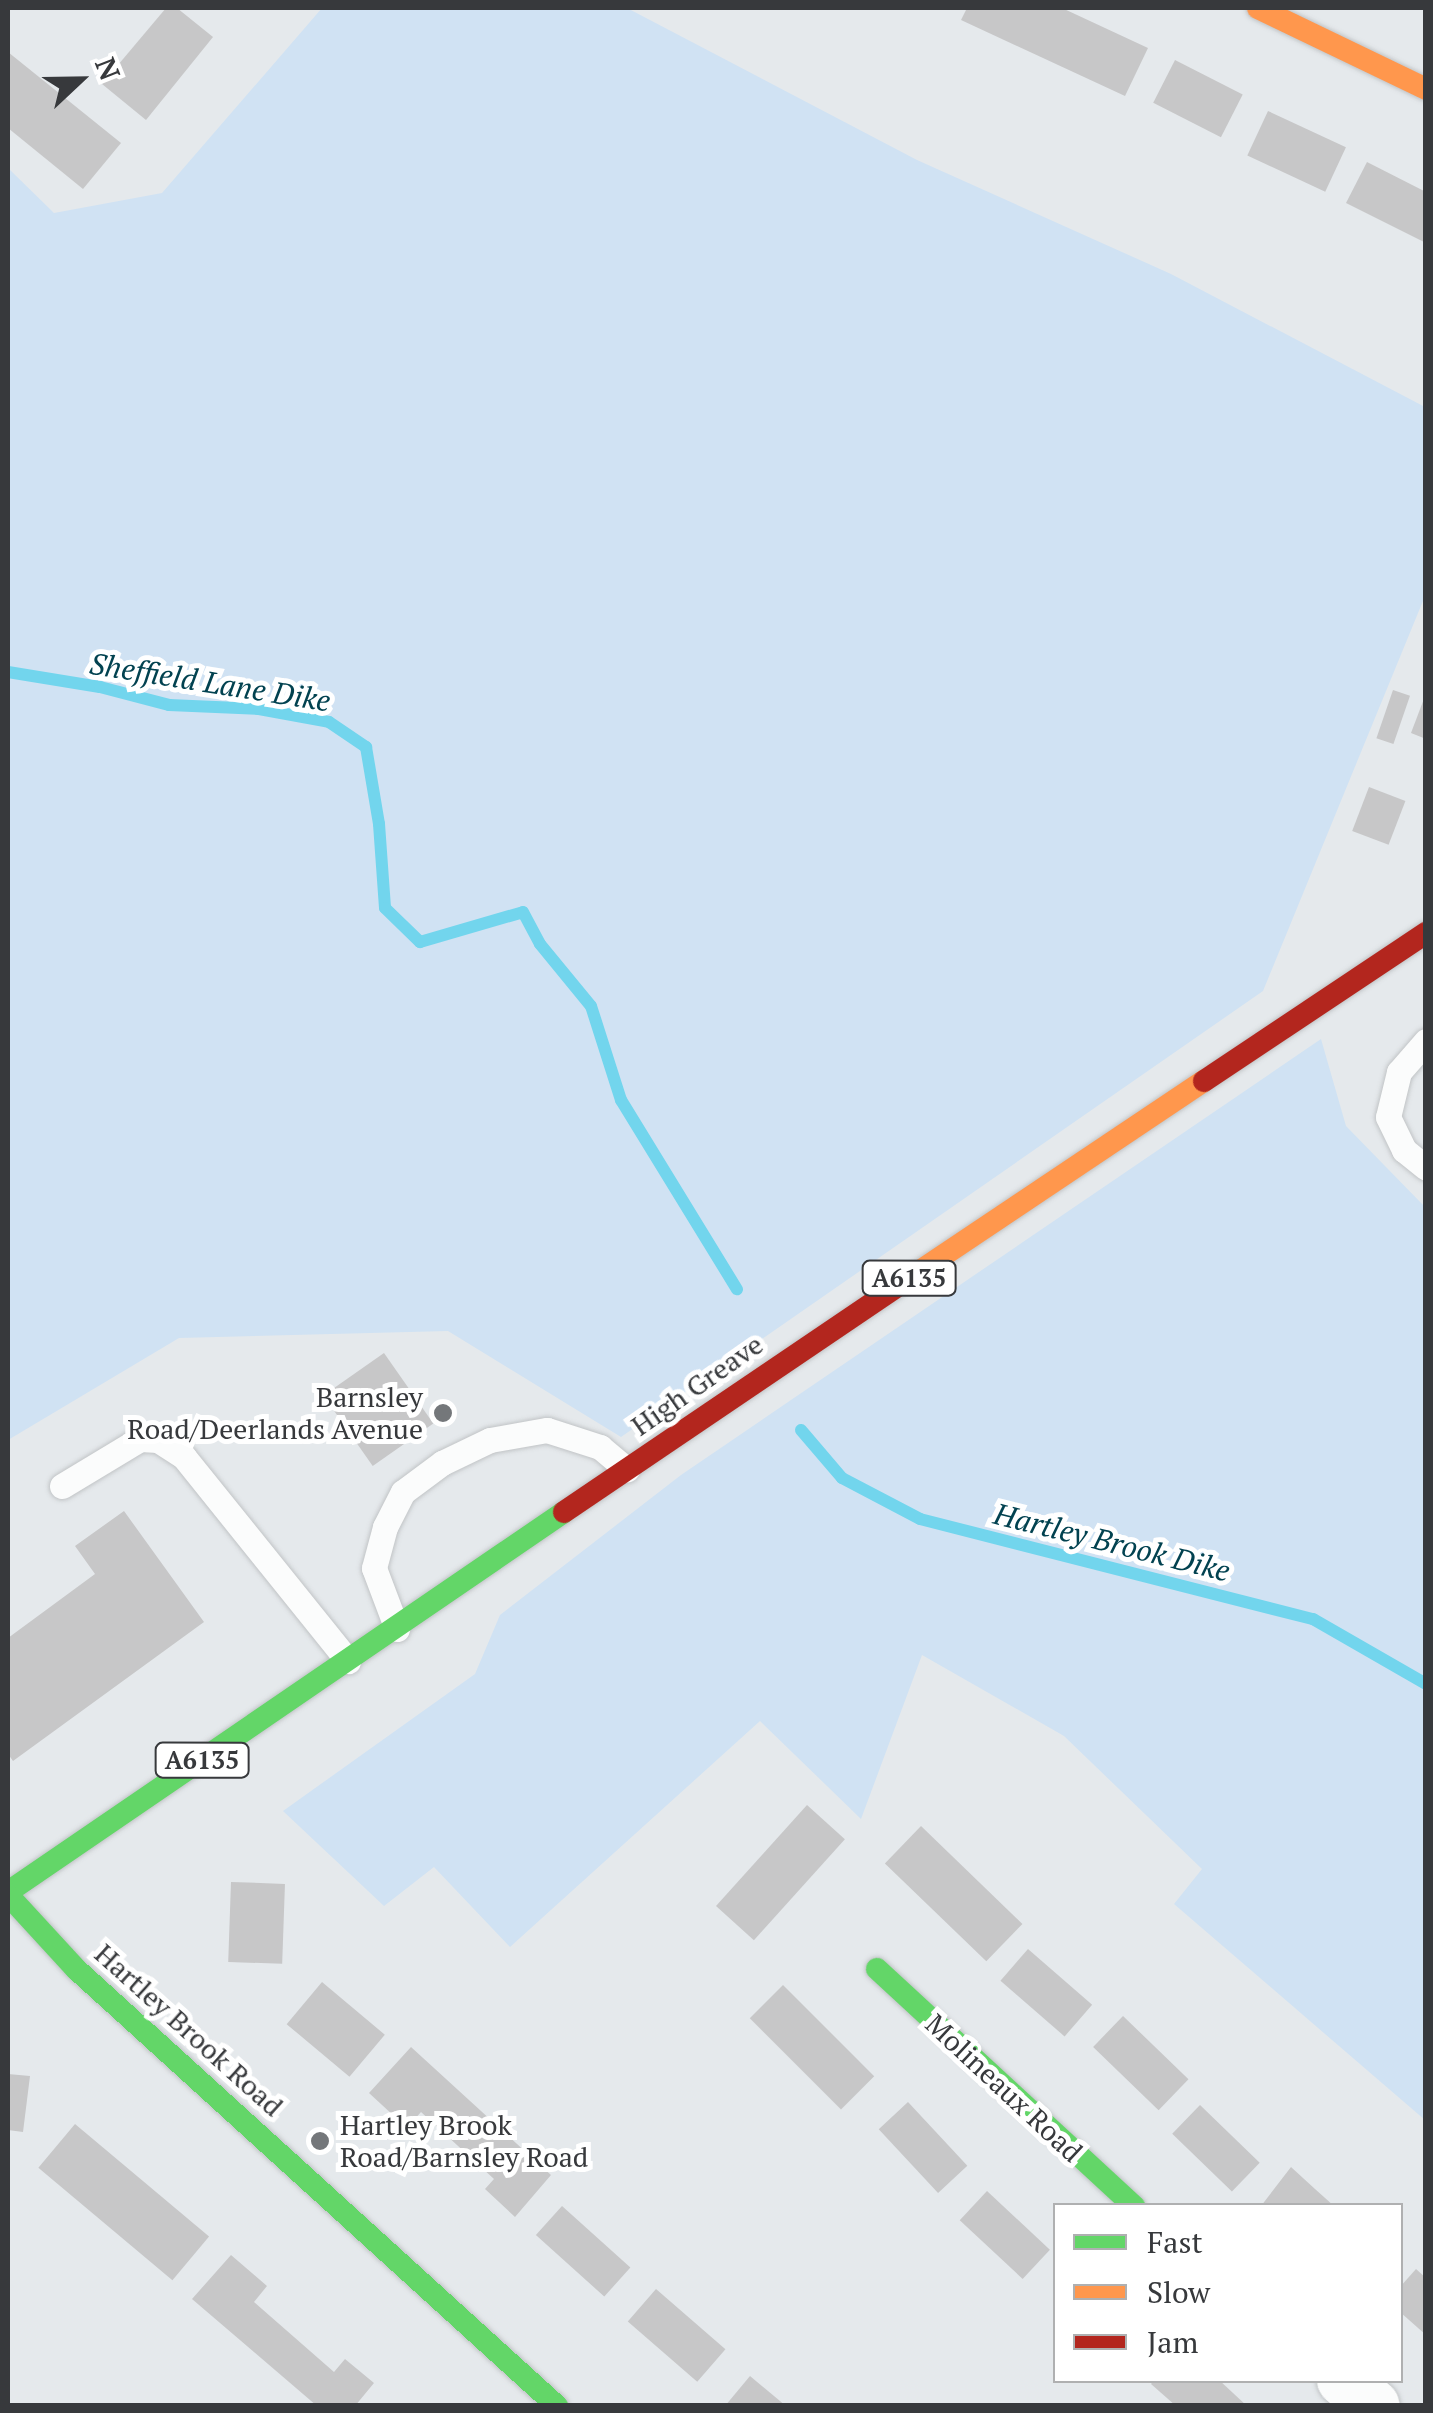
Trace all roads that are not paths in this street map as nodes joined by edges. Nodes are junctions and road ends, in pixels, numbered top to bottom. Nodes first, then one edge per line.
1 (1258, 8) edge
2 (1426, 89) edge
3 (1426, 933) edge
4 (1426, 1041) edge
5 (1426, 1168) edge
6 (627, 1470) junction
7 (62, 1486) dead end
8 (397, 1629) junction
9 (348, 1661) junction
10 (8, 1894) edge
11 (876, 1969) dead end
12 (1131, 2203) edge
13 (1346, 2383) edge
14 (557, 2406) edge
15 (1374, 2406) edge

1 - 2 main road
3 - 6 main road, High Greave / A6135
4 - 5 lane
6 - 8 main road, High Greave / A6135
6 - 8 lane
7 - 9 lane
8 - 9 main road, High Greave / A6135
9 - 10 main road, High Greave / A6135
10 - 14 main road, Hartley Brook Road
11 - 12 main road, Molineaux Road
13 - 15 street

